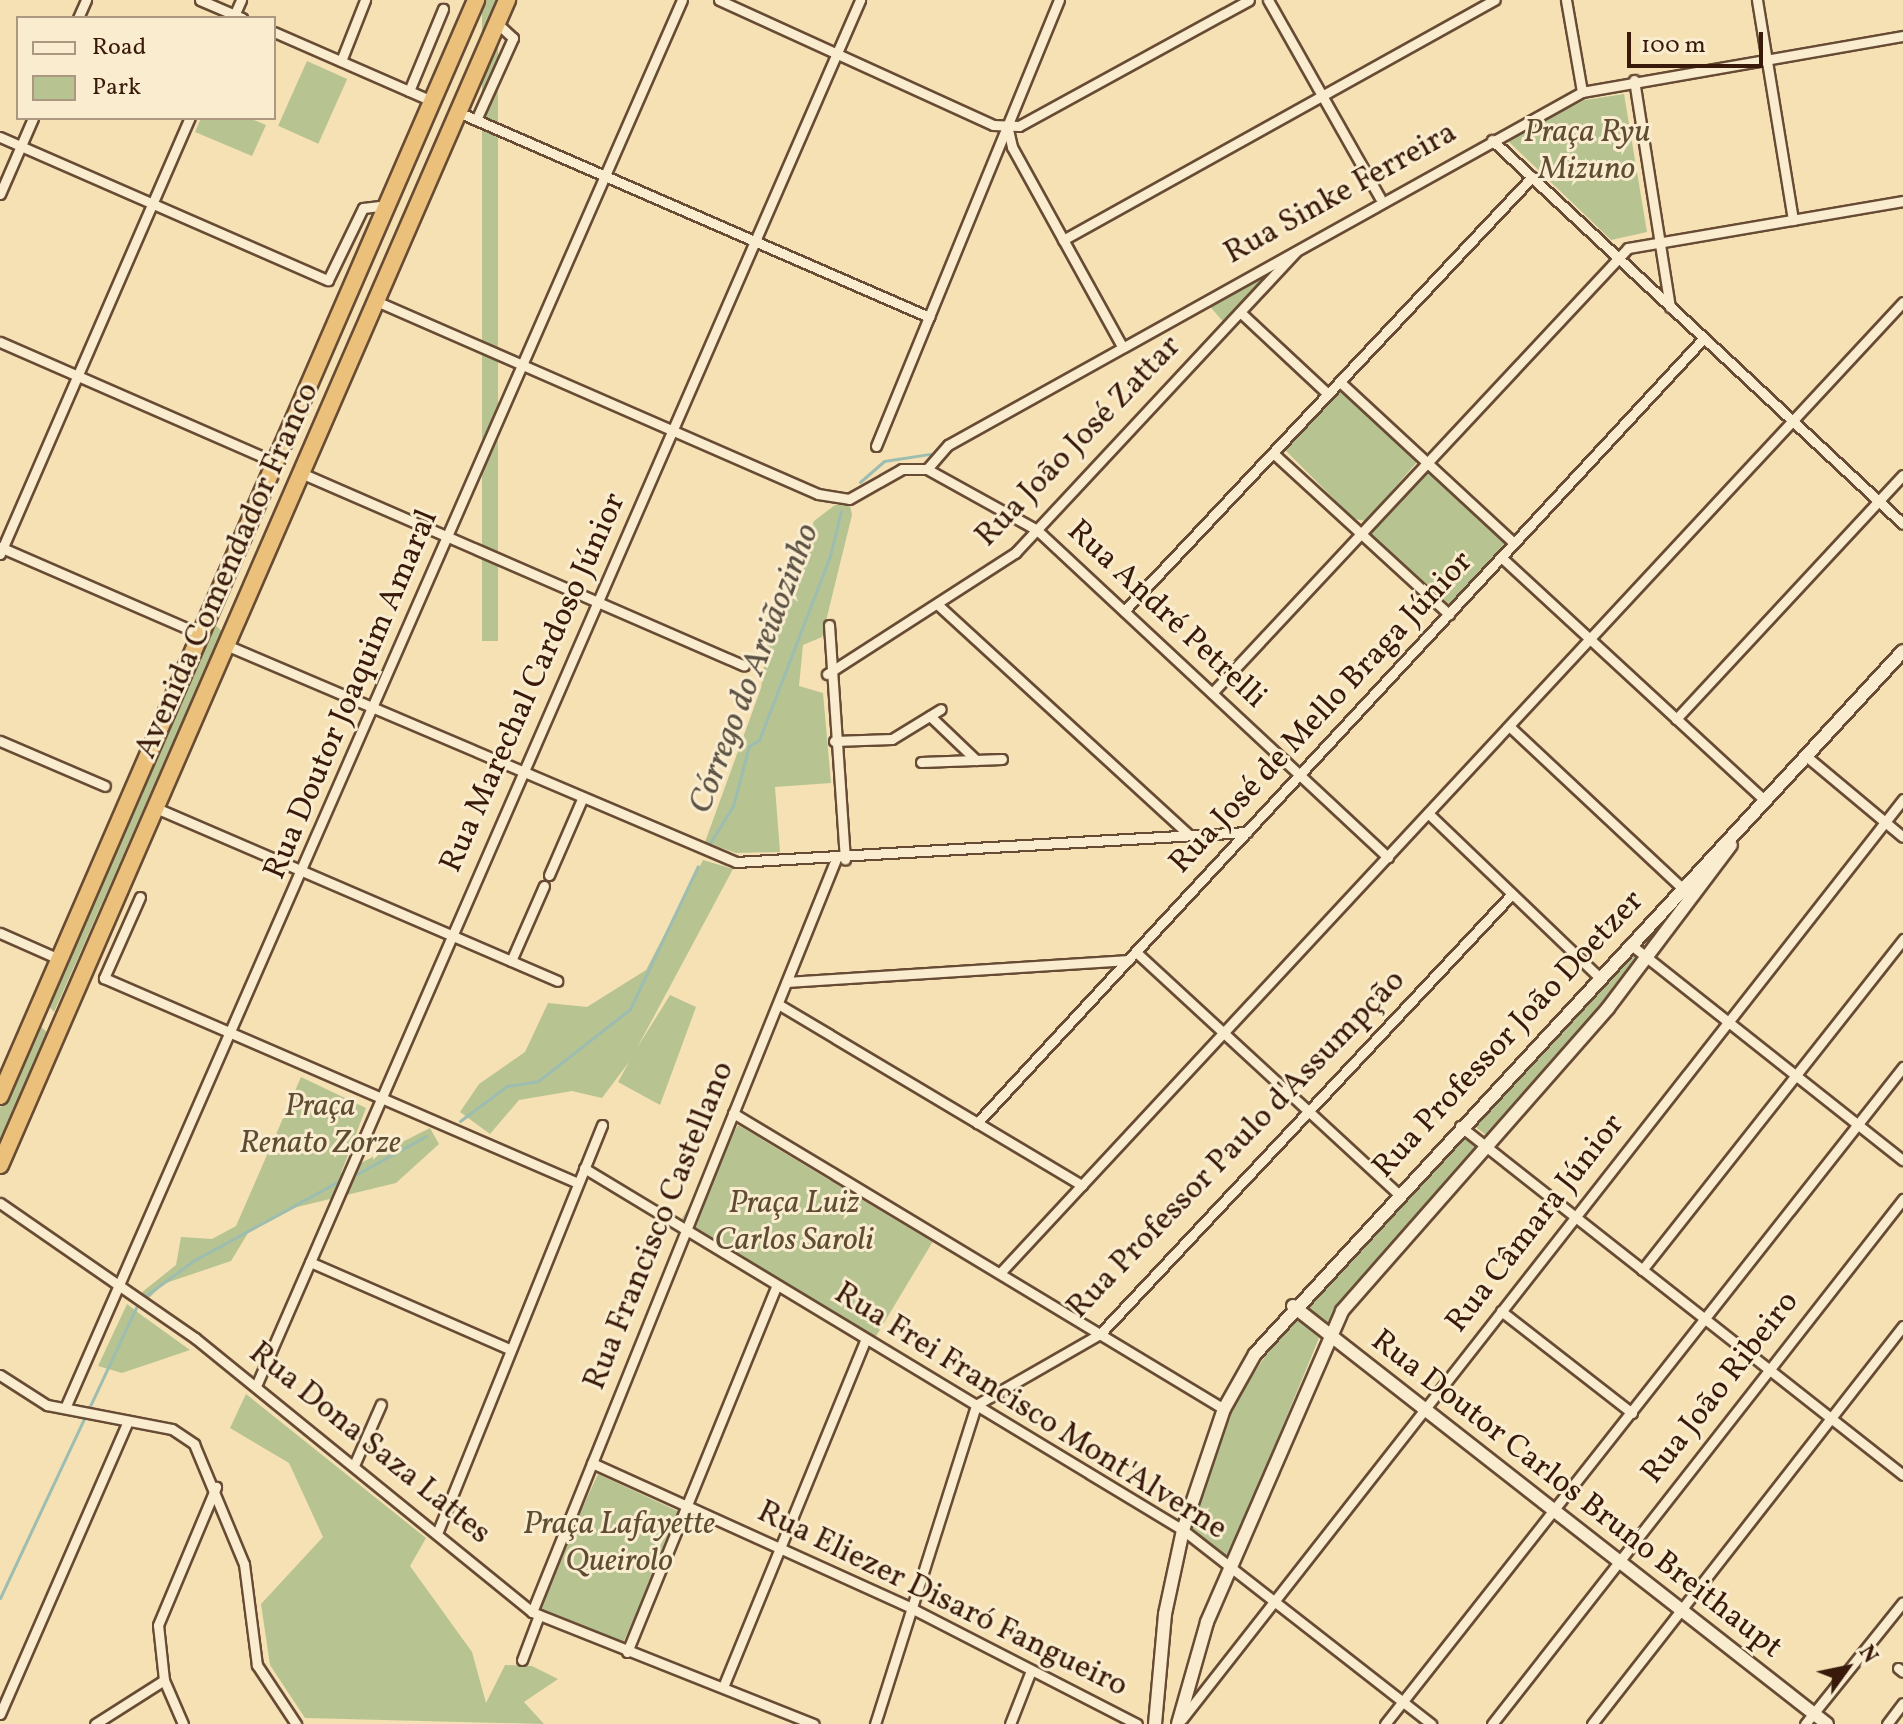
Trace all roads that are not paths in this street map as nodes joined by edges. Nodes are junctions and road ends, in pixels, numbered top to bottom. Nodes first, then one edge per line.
1 (200, 0) edge
2 (365, 0) edge
3 (468, 0) edge
4 (476, 0) edge
5 (507, 0) edge
6 (682, 0) edge
7 (719, 0) edge
8 (860, 0) edge
9 (1059, 0) edge
10 (1249, 0) edge
11 (1268, 0) edge
12 (1495, 0) edge
13 (1566, 0) edge
14 (1757, 0) edge
15 (443, 9) dead end
16 (235, 16) edge
17 (497, 23) junction
18 (276, 33) edge
19 (1903, 36) edge
20 (837, 51) junction
21 (1767, 58) junction
22 (341, 61) junction
23 (445, 70) junction
24 (1634, 80) junction
25 (409, 91) junction
26 (1582, 92) junction
27 (1322, 96) junction
28 (432, 101) junction
29 (458, 112) junction
30 (32, 120) edge
31 (189, 120) edge
32 (476, 120) junction
33 (1007, 125) junction
34 (0, 137) edge
35 (1492, 140) junction
36 (21, 146) junction
37 (605, 176) junction
38 (1532, 177) junction
39 (0, 194) edge
40 (1380, 198) junction
41 (1903, 201) edge
42 (152, 204) junction
43 (386, 205) junction
44 (1793, 220) junction
45 (1063, 240) junction
46 (755, 241) junction
47 (1660, 242) junction
48 (1304, 244) junction
49 (1618, 257) junction
50 (376, 301) junction
51 (1903, 302) edge
52 (1670, 307) junction
53 (1240, 312) junction
54 (929, 317) junction
55 (1704, 338) junction
56 (0, 342) edge
57 (1122, 346) junction
58 (523, 365) junction
59 (78, 376) junction
60 (1340, 382) junction
61 (1328, 394) junction
62 (1792, 421) junction
63 (672, 430) junction
64 (876, 446) dead end
65 (1273, 453) junction
66 (275, 462) junction
67 (1427, 462) junction
68 (927, 469) junction
69 (301, 473) junction
70 (1903, 475) edge
71 (1879, 501) junction
72 (1903, 524) edge
73 (1037, 530) junction
74 (1361, 533) junction
75 (448, 537) junction
76 (1514, 543) junction
77 (1, 550) edge
78 (1501, 557) junction
79 (597, 602) junction
80 (937, 604) junction
81 (213, 606) junction
82 (1124, 611) junction
83 (1449, 614) junction
84 (238, 617) junction
85 (829, 625) dead end
86 (200, 634) junction
87 (1589, 639) junction
88 (226, 645) junction
89 (1903, 651) edge
90 (744, 666) dead end
91 (827, 674) junction
92 (1212, 693) junction
93 (373, 709) junction
94 (941, 709) dead end
95 (930, 716) junction
96 (1676, 719) junction
97 (1509, 726) junction
98 (0, 741) edge
99 (834, 741) junction
100 (1806, 756) junction
101 (1002, 759) dead end
102 (976, 760) junction
103 (921, 762) dead end
104 (523, 774) junction
105 (1300, 775) junction
106 (105, 786) dead end
107 (582, 799) junction
108 (1903, 799) edge
109 (1764, 800) junction
110 (156, 808) junction
111 (1428, 813) junction
112 (1886, 822) junction
113 (1247, 832) junction
114 (1189, 835) junction
115 (1903, 837) edge
116 (1388, 857) junction
117 (841, 859) junction
118 (304, 874) junction
119 (549, 875) dead end
120 (544, 886) dead end
121 (1682, 888) junction
122 (1512, 894) junction
123 (140, 897) dead end
124 (0, 933) edge
125 (451, 939) junction
126 (1903, 939) edge
127 (1630, 944) junction
128 (1136, 952) junction
129 (1647, 958) junction
130 (59, 959) junction
131 (1128, 960) junction
132 (511, 961) junction
133 (1599, 977) junction
134 (557, 981) dead end
135 (787, 982) junction
136 (42, 998) junction
137 (778, 1004) junction
138 (64, 1017) junction
139 (1728, 1022) junction
140 (232, 1033) junction
141 (1224, 1033) junction
142 (1903, 1067) edge
143 (1796, 1075) junction
144 (0, 1096) edge
145 (381, 1098) junction
146 (1308, 1111) junction
147 (733, 1113) junction
148 (977, 1123) junction
149 (1858, 1124) junction
150 (602, 1125) dead end
151 (1460, 1126) junction
152 (1485, 1146) junction
153 (1903, 1160) edge
154 (0, 1165) edge
155 (584, 1168) junction
156 (578, 1183) junction
157 (1082, 1185) junction
158 (1397, 1193) junction
159 (1903, 1199) edge
160 (0, 1203) edge
161 (1575, 1217) junction
162 (686, 1230) junction
163 (310, 1262) junction
164 (1642, 1270) junction
165 (1000, 1273) junction
166 (122, 1285) junction
167 (777, 1285) junction
168 (1293, 1306) junction
169 (1501, 1311) junction
170 (1705, 1319) junction
171 (1903, 1326) edge
172 (1100, 1334) junction
173 (1329, 1335) junction
174 (866, 1339) junction
175 (511, 1350) junction
176 (1769, 1369) junction
177 (0, 1375) edge
178 (256, 1386) junction
179 (381, 1404) dead end
180 (976, 1405) junction
181 (1224, 1409) junction
182 (1424, 1409) junction
183 (69, 1410) junction
184 (1632, 1413) junction
185 (1831, 1418) junction
186 (128, 1421) junction
187 (355, 1463) junction
188 (592, 1463) junction
189 (1903, 1475) edge
190 (216, 1487) junction
191 (688, 1504) junction
192 (1555, 1511) junction
193 (1183, 1530) junction
194 (438, 1531) junction
195 (780, 1548) junction
196 (1619, 1561) junction
197 (1229, 1568) junction
198 (1903, 1602) edge
199 (1272, 1603) junction
200 (911, 1608) junction
201 (1681, 1610) junction
202 (536, 1614) junction
203 (627, 1652) junction
204 (522, 1660) dead end
205 (1191, 1670) junction
206 (1030, 1673) junction
207 (164, 1680) junction
208 (1211, 1681) junction
209 (723, 1687) junction
210 (1903, 1703) edge
211 (1400, 1705) junction
212 (0, 1714) edge
213 (1809, 1719) edge
214 (95, 1724) edge
215 (183, 1724) edge
216 (296, 1724) edge
217 (814, 1724) edge
218 (875, 1724) edge
219 (1010, 1724) edge
220 (1137, 1724) edge
221 (1155, 1724) edge
222 (1179, 1724) edge
223 (1385, 1724) edge
224 (1431, 1724) edge
225 (1492, 1724) edge
226 (1592, 1724) edge
227 (1827, 1724) edge
228 (1887, 1724) edge

1 - 16 street
2 - 22 street
3 - 23 highway
4 - 23 highway, Avenida Comendador Franco
5 - 17 highway, Avenida Comendador Franco
6 - 37 street, Rua Doutor Joaquim Amaral
7 - 20 street
8 - 20 street, Rua Marechal Cardoso Júnior
9 - 33 street
10 - 33 street
11 - 27 street
12 - 27 street
13 - 26 street
14 - 21 street
15 - 25 street
17 - 29 highway, Avenida Comendador Franco
17 - 32 street
18 - 22 street
19 - 21 street, Rua Sinke Ferreira
20 - 33 street
20 - 46 street, Rua Marechal Cardoso Júnior
21 - 24 street, Rua Sinke Ferreira
21 - 44 street
22 - 25 street
23 - 28 highway, Avenida Comendador Franco
24 - 26 street, Rua Sinke Ferreira
24 - 47 street
25 - 28 street
26 - 35 street, Rua Sinke Ferreira
27 - 40 street
27 - 45 street
28 - 43 highway, Avenida Comendador Franco
29 - 32 street
29 - 50 highway, Avenida Comendador Franco
30 - 36 street
31 - 42 street
32 - 37 street
33 - 45 street
33 - 54 street
34 - 36 street
35 - 38 street
35 - 40 street, Rua Sinke Ferreira
36 - 39 street
36 - 42 street
37 - 46 street
37 - 58 street, Rua Doutor Joaquim Amaral
38 - 49 street
38 - 60 street
40 - 48 street, Rua Sinke Ferreira
41 - 44 street
42 - 43 street
42 - 59 street
43 - 66 highway, Avenida Comendador Franco
44 - 47 street
45 - 57 street
46 - 54 street
46 - 63 street, Rua Marechal Cardoso Júnior
47 - 49 street
47 - 52 street
48 - 53 street, Rua João José Zattar
48 - 57 street, Rua Sinke Ferreira
49 - 52 street
49 - 67 street
50 - 58 street
50 - 69 highway, Avenida Comendador Franco
51 - 62 street
52 - 55 street
53 - 61 street
53 - 73 street, Rua João José Zattar
54 - 64 street
55 - 62 street
55 - 76 street, Rua José de Mello Braga Júnior
56 - 59 street
57 - 68 street, Rua Sinke Ferreira
58 - 63 street
58 - 75 street, Rua Doutor Joaquim Amaral
59 - 66 street
59 - 77 street
60 - 61 street
60 - 67 street
61 - 65 street
62 - 71 street
62 - 87 street
63 - 68 street
63 - 79 street, Rua Marechal Cardoso Júnior
65 - 74 street
65 - 82 street
66 - 81 highway, Avenida Comendador Franco
67 - 74 street
67 - 76 street
68 - 73 street, Rua André Petrelli
69 - 75 street
69 - 84 highway, Avenida Comendador Franco
70 - 71 street
71 - 72 street
71 - 96 street
73 - 80 street, Rua João José Zattar
73 - 82 street, Rua André Petrelli
74 - 83 street
74 - 92 street
75 - 79 street
75 - 93 street, Rua Doutor Joaquim Amaral
76 - 78 street, Rua José de Mello Braga Júnior
77 - 86 street
78 - 83 street, Rua José de Mello Braga Júnior
78 - 87 street
79 - 90 street
79 - 104 street, Rua Marechal Cardoso Júnior
80 - 91 street, Rua João José Zattar
80 - 114 street
81 - 84 highway
81 - 86 highway, Avenida Comendador Franco
82 - 92 street, Rua André Petrelli
83 - 105 street, Rua José de Mello Braga Júnior
84 - 88 highway, Avenida Comendador Franco
85 - 91 street, Rua Francisco Castellano
86 - 130 highway, Avenida Comendador Franco
87 - 96 street
87 - 97 street
88 - 93 street
88 - 110 highway, Avenida Comendador Franco
89 - 100 main road, Rua Professor João Doetzer
91 - 99 street, Rua Francisco Castellano
92 - 105 street, Rua André Petrelli
93 - 104 street
93 - 118 street, Rua Doutor Joaquim Amaral
94 - 95 street
95 - 99 street
95 - 102 street
96 - 109 street
97 - 111 street
97 - 121 street
98 - 106 street
99 - 117 street, Rua Francisco Castellano
100 - 109 main road, Rua Professor João Doetzer
100 - 112 street
101 - 102 street
102 - 103 street
104 - 107 street
104 - 125 street, Rua Marechal Cardoso Júnior
105 - 113 street, Rua José de Mello Braga Júnior
105 - 116 street, Rua André Petrelli
107 - 117 street
107 - 119 street
108 - 112 street, Rua Câmara Júnior
109 - 121 main road, Rua Professor João Doetzer
109 - 129 main road, Rua Professor João Doetzer
110 - 118 street
110 - 138 highway, Avenida Comendador Franco
111 - 116 street
111 - 122 street
112 - 115 street
112 - 139 street, Rua Câmara Júnior
113 - 114 street
113 - 128 street, Rua José de Mello Braga Júnior
114 - 117 street
116 - 141 street
117 - 135 street, Rua Francisco Castellano
118 - 125 street
118 - 140 street, Rua Doutor Joaquim Amaral
120 - 132 street
121 - 127 main road, Rua Professor João Doetzer
122 - 133 street
122 - 146 street, Rua Professor Paulo d'Assumpção
123 - 140 street
124 - 130 street
125 - 132 street
125 - 145 street, Rua Marechal Cardoso Júnior
126 - 143 street
127 - 129 street
127 - 133 main road, Rua Professor João Doetzer
128 - 131 street, Rua José de Mello Braga Júnior
128 - 141 street
129 - 139 street
129 - 152 main road, Rua Professor João Doetzer
130 - 136 highway, Avenida Comendador Franco
131 - 135 street
131 - 148 street, Rua José de Mello Braga Júnior
132 - 134 street
133 - 151 main road, Rua Professor João Doetzer
135 - 137 street, Rua Francisco Castellano
136 - 138 highway
136 - 144 highway, Avenida Comendador Franco
137 - 147 street, Rua Francisco Castellano
137 - 148 street
138 - 154 highway, Avenida Comendador Franco
139 - 143 street
139 - 161 street, Rua Câmara Júnior
140 - 145 street
140 - 166 street, Rua Doutor Joaquim Amaral
141 - 146 street
141 - 157 street
142 - 149 street
143 - 149 street
143 - 164 street
145 - 156 street
145 - 163 street, Rua Marechal Cardoso Júnior
146 - 158 street
146 - 172 street, Rua Professor Paulo d'Assumpção
147 - 162 street, Rua Francisco Castellano
147 - 165 street
148 - 157 street
149 - 153 street
149 - 170 street
150 - 155 street
151 - 152 street
151 - 158 main road, Rua Professor João Doetzer
152 - 161 street
152 - 173 main road, Rua Professor João Doetzer
155 - 156 street
155 - 162 street, Rua Frei Francisco Mont'Alverne
156 - 175 street
157 - 165 street
158 - 168 main road, Rua Professor João Doetzer
159 - 176 street, Rua João Ribeiro
160 - 166 street, Rua Dona Saza Lattes
161 - 164 street
161 - 169 street, Rua Câmara Júnior
162 - 167 street, Rua Frei Francisco Mont'Alverne
162 - 188 street, Rua Francisco Castellano
163 - 175 street
163 - 178 street, Rua Marechal Cardoso Júnior
164 - 170 street
165 - 172 street
166 - 178 street, Rua Dona Saza Lattes
166 - 183 street, Rua Doutor Joaquim Amaral
167 - 174 street, Rua Frei Francisco Mont'Alverne
167 - 191 street
168 - 173 main road, Rua Doutor Carlos Bruno Breithaupt
168 - 181 main road, Rua Professor João Doetzer
169 - 182 street, Rua Câmara Júnior
169 - 184 street
170 - 176 street
170 - 184 street
171 - 185 street
172 - 180 street, Rua Professor Paulo d'Assumpção
172 - 181 street
173 - 182 main road, Rua Doutor Carlos Bruno Breithaupt
173 - 197 main road, Rua Professor João Doetzer
174 - 180 street, Rua Frei Francisco Mont'Alverne
174 - 195 street
175 - 194 street
176 - 185 street
176 - 196 street, Rua João Ribeiro
177 - 183 street
178 - 187 street, Rua Dona Saza Lattes
179 - 187 street
180 - 193 street, Rua Frei Francisco Mont'Alverne
180 - 200 street
181 - 193 main road, Rua Professor João Doetzer
182 - 192 main road, Rua Doutor Carlos Bruno Breithaupt
182 - 199 street, Rua Câmara Júnior
183 - 186 street
184 - 192 street
185 - 189 street
185 - 201 street
186 - 190 street
186 - 212 street
187 - 194 street, Rua Dona Saza Lattes
188 - 191 street, Rua Eliezer Disaró Fangueiro
188 - 202 street, Rua Francisco Castellano
190 - 207 street
190 - 216 street
191 - 195 street, Rua Eliezer Disaró Fangueiro
191 - 203 street
192 - 196 main road, Rua Doutor Carlos Bruno Breithaupt
192 - 211 street
193 - 197 street, Rua Frei Francisco Mont'Alverne
193 - 221 main road, Rua Professor João Doetzer
194 - 202 street, Rua Dona Saza Lattes
195 - 200 street, Rua Eliezer Disaró Fangueiro
195 - 209 street
196 - 201 main road, Rua Doutor Carlos Bruno Breithaupt
196 - 225 street, Rua João Ribeiro
197 - 199 street, Rua Frei Francisco Mont'Alverne
197 - 205 main road, Rua Professor João Doetzer
198 - 213 street
199 - 208 street, Rua Câmara Júnior
199 - 211 street, Rua Frei Francisco Mont'Alverne
200 - 206 street, Rua Eliezer Disaró Fangueiro
200 - 218 street
201 - 213 main road, Rua Doutor Carlos Bruno Breithaupt
201 - 226 street
202 - 203 street, Rua Dona Saza Lattes
202 - 204 street, Rua Francisco Castellano
203 - 209 street, Rua Dona Saza Lattes
205 - 208 street
205 - 222 main road, Rua Professor João Doetzer
206 - 219 street
206 - 220 street, Rua Eliezer Disaró Fangueiro
207 - 214 street
207 - 215 street
208 - 222 street, Rua Câmara Júnior
209 - 217 street, Rua Dona Saza Lattes
210 - 228 street
211 - 223 street
211 - 224 street, Rua Frei Francisco Mont'Alverne
213 - 227 main road, Rua Doutor Carlos Bruno Breithaupt

